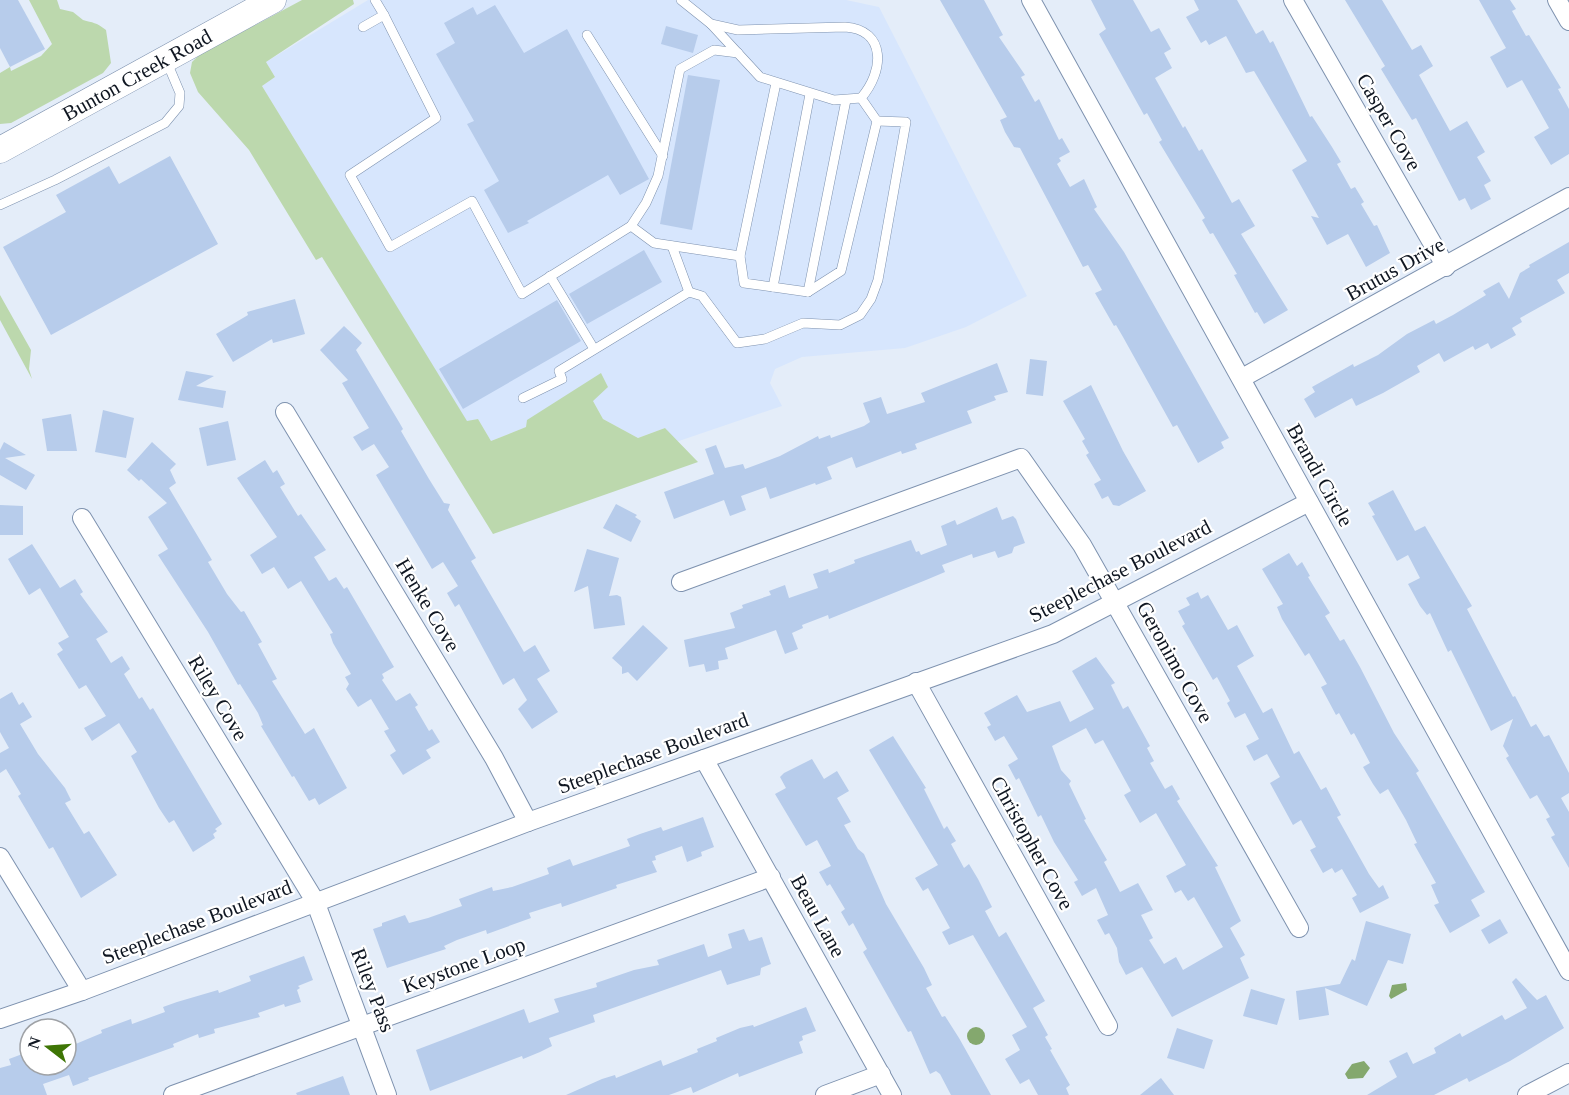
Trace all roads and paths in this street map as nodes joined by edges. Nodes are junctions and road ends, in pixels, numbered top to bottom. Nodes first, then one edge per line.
1 (273, 0) edge
2 (375, 0) edge
3 (681, 0) edge
4 (1031, 0) edge
5 (1293, 0) edge
6 (1557, 0) edge
7 (384, 15) junction
8 (1569, 21) edge
9 (711, 24) junction
10 (363, 27) dead end
11 (587, 35) dead end
12 (738, 53) junction
13 (166, 60) junction
14 (776, 83) junction
15 (810, 94) junction
16 (861, 98) junction
17 (846, 99) junction
18 (877, 121) junction
19 (0, 150) edge
20 (663, 156) junction
21 (1569, 197) edge
22 (0, 205) edge
23 (631, 226) junction
24 (672, 246) junction
25 (740, 256) junction
26 (1446, 267) junction
27 (550, 276) junction
28 (773, 286) junction
29 (689, 292) junction
30 (808, 292) junction
31 (594, 349) junction
32 (1242, 378) junction
33 (523, 398) dead end
34 (285, 412) dead end
35 (1310, 502) junction
36 (82, 518) dead end
37 (681, 582) dead end
38 (1116, 603) junction
39 (916, 682) junction
40 (704, 759) junction
41 (528, 822) junction
42 (0, 857) edge
43 (771, 877) junction
44 (315, 901) junction
45 (1299, 928) dead end
46 (1569, 971) edge
47 (82, 991) junction
48 (0, 1019) edge
49 (363, 1026) junction
50 (1108, 1026) dead end
51 (1569, 1073) edge
52 (881, 1074) junction
53 (173, 1095) edge
54 (387, 1095) edge
55 (825, 1095) edge
56 (892, 1095) edge
57 (1527, 1095) edge

1 - 13 street, Bunton Creek Road
2 - 7 lane
3 - 9 lane
4 - 32 street, Brandi Circle
5 - 26 street, Casper Cove
6 - 8 street
7 - 10 lane
7 - 27 lane
9 - 12 lane
9 - 16 lane
11 - 20 lane
12 - 14 lane
12 - 20 lane
13 - 19 street, Bunton Creek Road
13 - 22 lane
14 - 15 lane
14 - 25 lane
15 - 17 lane
15 - 28 lane
16 - 17 lane
16 - 18 lane
17 - 30 lane
18 - 29 lane
18 - 30 lane
20 - 23 lane
21 - 26 street, Brutus Drive
23 - 24 lane
23 - 27 lane
24 - 25 lane
24 - 29 lane
25 - 28 lane
26 - 32 street, Brutus Drive
27 - 31 lane
28 - 30 lane
29 - 31 lane
31 - 33 lane
32 - 35 street, Brandi Circle
34 - 41 street, Henke Cove
35 - 38 street, Steeplechase Boulevard
35 - 46 street, Brandi Circle
36 - 44 street, Riley Cove
37 - 38 street, Geronimo Cove
38 - 39 street, Steeplechase Boulevard
38 - 45 street, Geronimo Cove
39 - 40 street, Steeplechase Boulevard
39 - 50 street, Christopher Cove
40 - 41 street, Steeplechase Boulevard
40 - 43 street, Beau Lane
41 - 44 street, Steeplechase Boulevard
42 - 47 street
43 - 49 street, Keystone Loop
43 - 52 street, Beau Lane
44 - 47 street, Steeplechase Boulevard
44 - 49 street, Riley Pass
47 - 48 street, Steeplechase Boulevard
49 - 53 street, Keystone Loop
49 - 54 street, Riley Pass
51 - 57 street
52 - 55 street
52 - 56 street, Beau Lane

